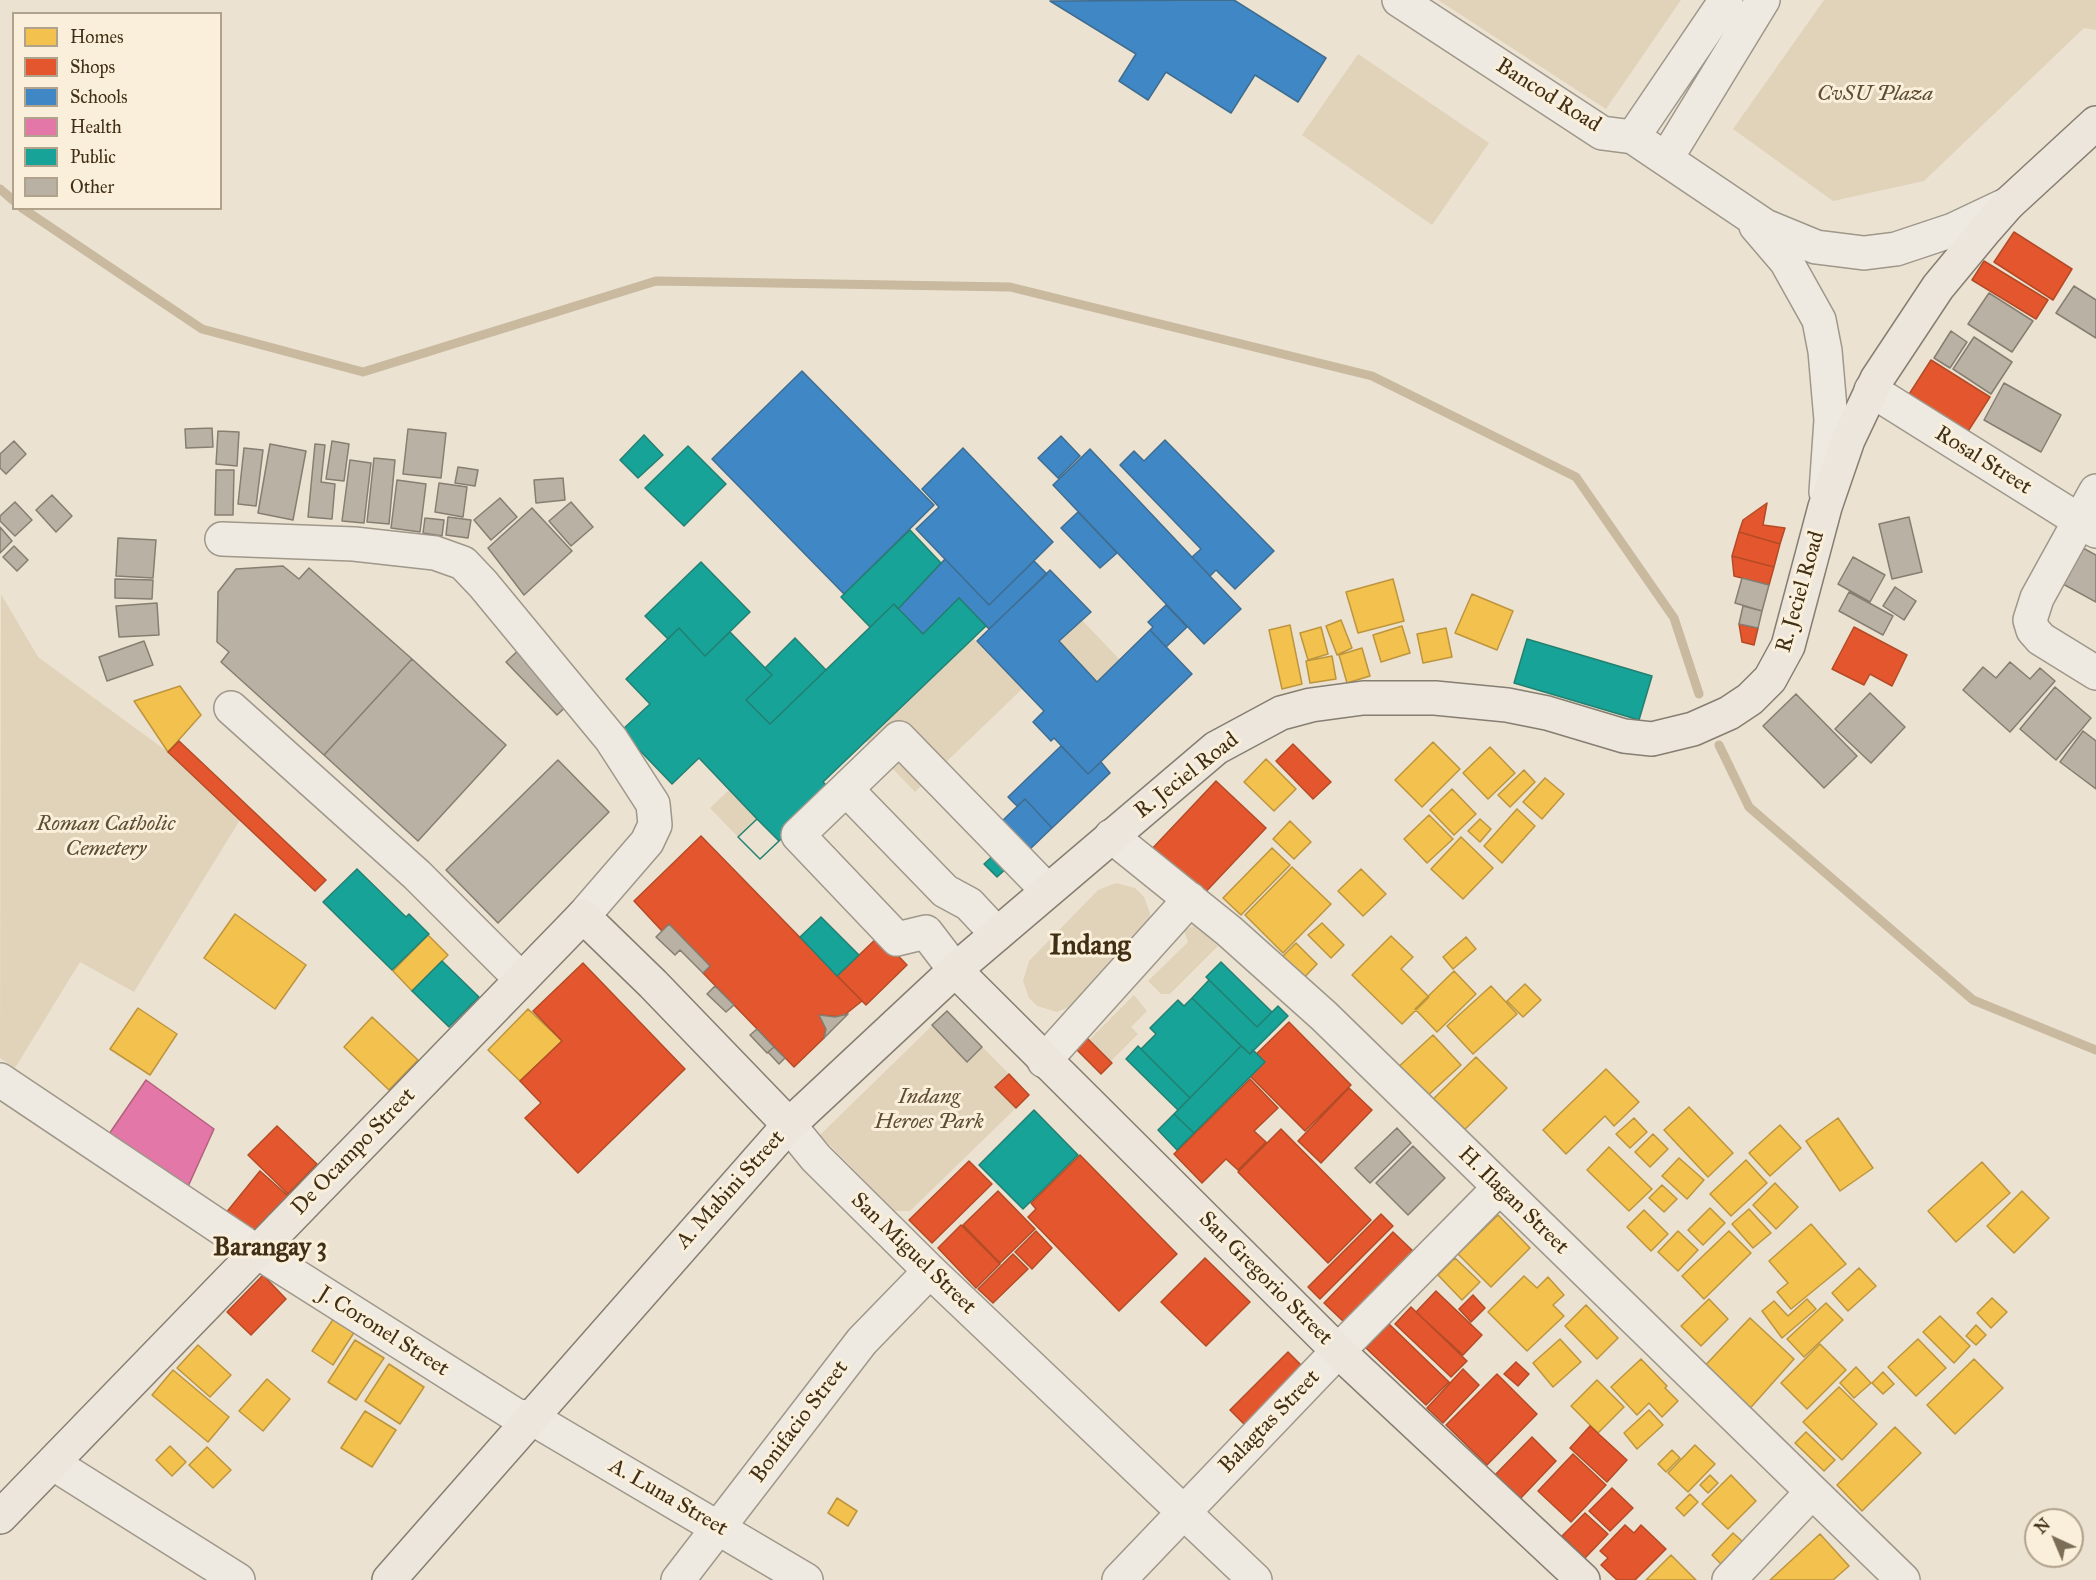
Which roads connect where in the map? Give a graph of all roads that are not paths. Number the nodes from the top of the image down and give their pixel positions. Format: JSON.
{"nodes":[{"id":1,"x":1399,"y":0,"type":"edge"},
{"id":2,"x":1726,"y":0,"type":"edge"},
{"id":3,"x":1763,"y":0,"type":"edge"},
{"id":4,"x":2096,"y":123,"type":"edge"},
{"id":5,"x":1632,"y":137,"type":"junction"},
{"id":6,"x":1666,"y":159,"type":"junction"},
{"id":7,"x":1729,"y":203,"type":"junction"},
{"id":8,"x":2008,"y":204,"type":"junction"},
{"id":9,"x":1870,"y":390,"type":"junction"},
{"id":10,"x":2096,"y":491,"type":"edge"},
{"id":11,"x":1825,"y":507,"type":"junction"},
{"id":12,"x":2088,"y":526,"type":"edge"},
{"id":13,"x":222,"y":539,"type":"dead end"},
{"id":14,"x":2096,"y":673,"type":"edge"},
{"id":15,"x":231,"y":708,"type":"dead end"},
{"id":16,"x":846,"y":789,"type":"junction"},
{"id":17,"x":1111,"y":836,"type":"junction"},
{"id":18,"x":1047,"y":890,"type":"junction"},
{"id":19,"x":1190,"y":899,"type":"junction"},
{"id":20,"x":583,"y":916,"type":"junction"},
{"id":21,"x":997,"y":934,"type":"junction"},
{"id":22,"x":956,"y":970,"type":"junction"},
{"id":23,"x":520,"y":978,"type":"junction"},
{"id":24,"x":1044,"y":1061,"type":"junction"},
{"id":25,"x":0,"y":1080,"type":"edge"},
{"id":26,"x":789,"y":1125,"type":"junction"},
{"id":27,"x":1499,"y":1188,"type":"junction"},
{"id":28,"x":259,"y":1253,"type":"junction"},
{"id":29,"x":930,"y":1271,"type":"junction"},
{"id":30,"x":1338,"y":1351,"type":"junction"},
{"id":31,"x":530,"y":1417,"type":"junction"},
{"id":32,"x":54,"y":1464,"type":"junction"},
{"id":33,"x":1812,"y":1492,"type":"junction"},
{"id":34,"x":1184,"y":1513,"type":"junction"},
{"id":35,"x":0,"y":1517,"type":"edge"},
{"id":36,"x":720,"y":1528,"type":"junction"},
{"id":37,"x":238,"y":1580,"type":"edge"},
{"id":38,"x":389,"y":1580,"type":"edge"},
{"id":39,"x":678,"y":1580,"type":"edge"},
{"id":40,"x":806,"y":1580,"type":"edge"},
{"id":41,"x":1119,"y":1580,"type":"edge"},
{"id":42,"x":1255,"y":1580,"type":"edge"},
{"id":43,"x":1583,"y":1580,"type":"edge"},
{"id":44,"x":1729,"y":1580,"type":"edge"},
{"id":45,"x":1903,"y":1580,"type":"edge"}],
"edges":[{"from":1,"to":5,"type":"street","name":"Bancod Road"},
{"from":2,"to":5,"type":"street"},
{"from":3,"to":6,"type":"street"},
{"from":4,"to":8,"type":"main road","name":"R. Jeciel Road"},
{"from":5,"to":6,"type":"street","name":"Bancod Road"},
{"from":6,"to":7,"type":"street","name":"Bancod Road"},
{"from":7,"to":8,"type":"street","name":"Bancod Road"},
{"from":7,"to":11,"type":"street","name":"Bancod Road"},
{"from":8,"to":9,"type":"main road","name":"R. Jeciel Road"},
{"from":9,"to":11,"type":"main road","name":"R. Jeciel Road"},
{"from":9,"to":12,"type":"street","name":"Rosal Street"},
{"from":10,"to":12,"type":"street"},
{"from":11,"to":17,"type":"main road","name":"R. Jeciel Road"},
{"from":12,"to":14,"type":"street"},
{"from":13,"to":20,"type":"street"},
{"from":15,"to":23,"type":"street"},
{"from":16,"to":18,"type":"street"},
{"from":16,"to":21,"type":"street"},
{"from":16,"to":22,"type":"street"},
{"from":17,"to":18,"type":"main road","name":"A. Mabini Street"},
{"from":17,"to":19,"type":"street","name":"H. Ilagan Street"},
{"from":18,"to":21,"type":"main road","name":"A. Mabini Street"},
{"from":19,"to":24,"type":"street"},
{"from":19,"to":27,"type":"street","name":"H. Ilagan Street"},
{"from":20,"to":23,"type":"main road","name":"De Ocampo Street"},
{"from":20,"to":26,"type":"main road","name":"San Miguel Street"},
{"from":21,"to":22,"type":"main road","name":"A. Mabini Street"},
{"from":22,"to":24,"type":"main road","name":"San Gregorio Street"},
{"from":22,"to":26,"type":"main road","name":"A. Mabini Street"},
{"from":23,"to":28,"type":"main road","name":"De Ocampo Street"},
{"from":24,"to":30,"type":"main road","name":"San Gregorio Street"},
{"from":25,"to":28,"type":"street","name":"J. Coronel Street"},
{"from":26,"to":29,"type":"street","name":"San Miguel Street"},
{"from":26,"to":31,"type":"main road","name":"A. Mabini Street"},
{"from":27,"to":30,"type":"street","name":"Balagtas Street"},
{"from":27,"to":33,"type":"street","name":"H. Ilagan Street"},
{"from":28,"to":31,"type":"street","name":"J. Coronel Street"},
{"from":28,"to":32,"type":"main road","name":"De Ocampo Street"},
{"from":29,"to":34,"type":"street","name":"San Miguel Street"},
{"from":29,"to":36,"type":"street","name":"Bonifacio Street"},
{"from":30,"to":34,"type":"street","name":"Balagtas Street"},
{"from":30,"to":43,"type":"main road","name":"San Gregorio Street"},
{"from":31,"to":36,"type":"street","name":"A. Luna Street"},
{"from":31,"to":38,"type":"main road","name":"A. Mabini Street"},
{"from":32,"to":35,"type":"main road","name":"De Ocampo Street"},
{"from":32,"to":37,"type":"street"},
{"from":33,"to":44,"type":"street"},
{"from":33,"to":45,"type":"street","name":"H. Ilagan Street"},
{"from":34,"to":41,"type":"street","name":"Balagtas Street"},
{"from":34,"to":42,"type":"street","name":"San Miguel Street"},
{"from":36,"to":39,"type":"street","name":"Bonifacio Street"},
{"from":36,"to":40,"type":"street","name":"A. Luna Street"}]}
